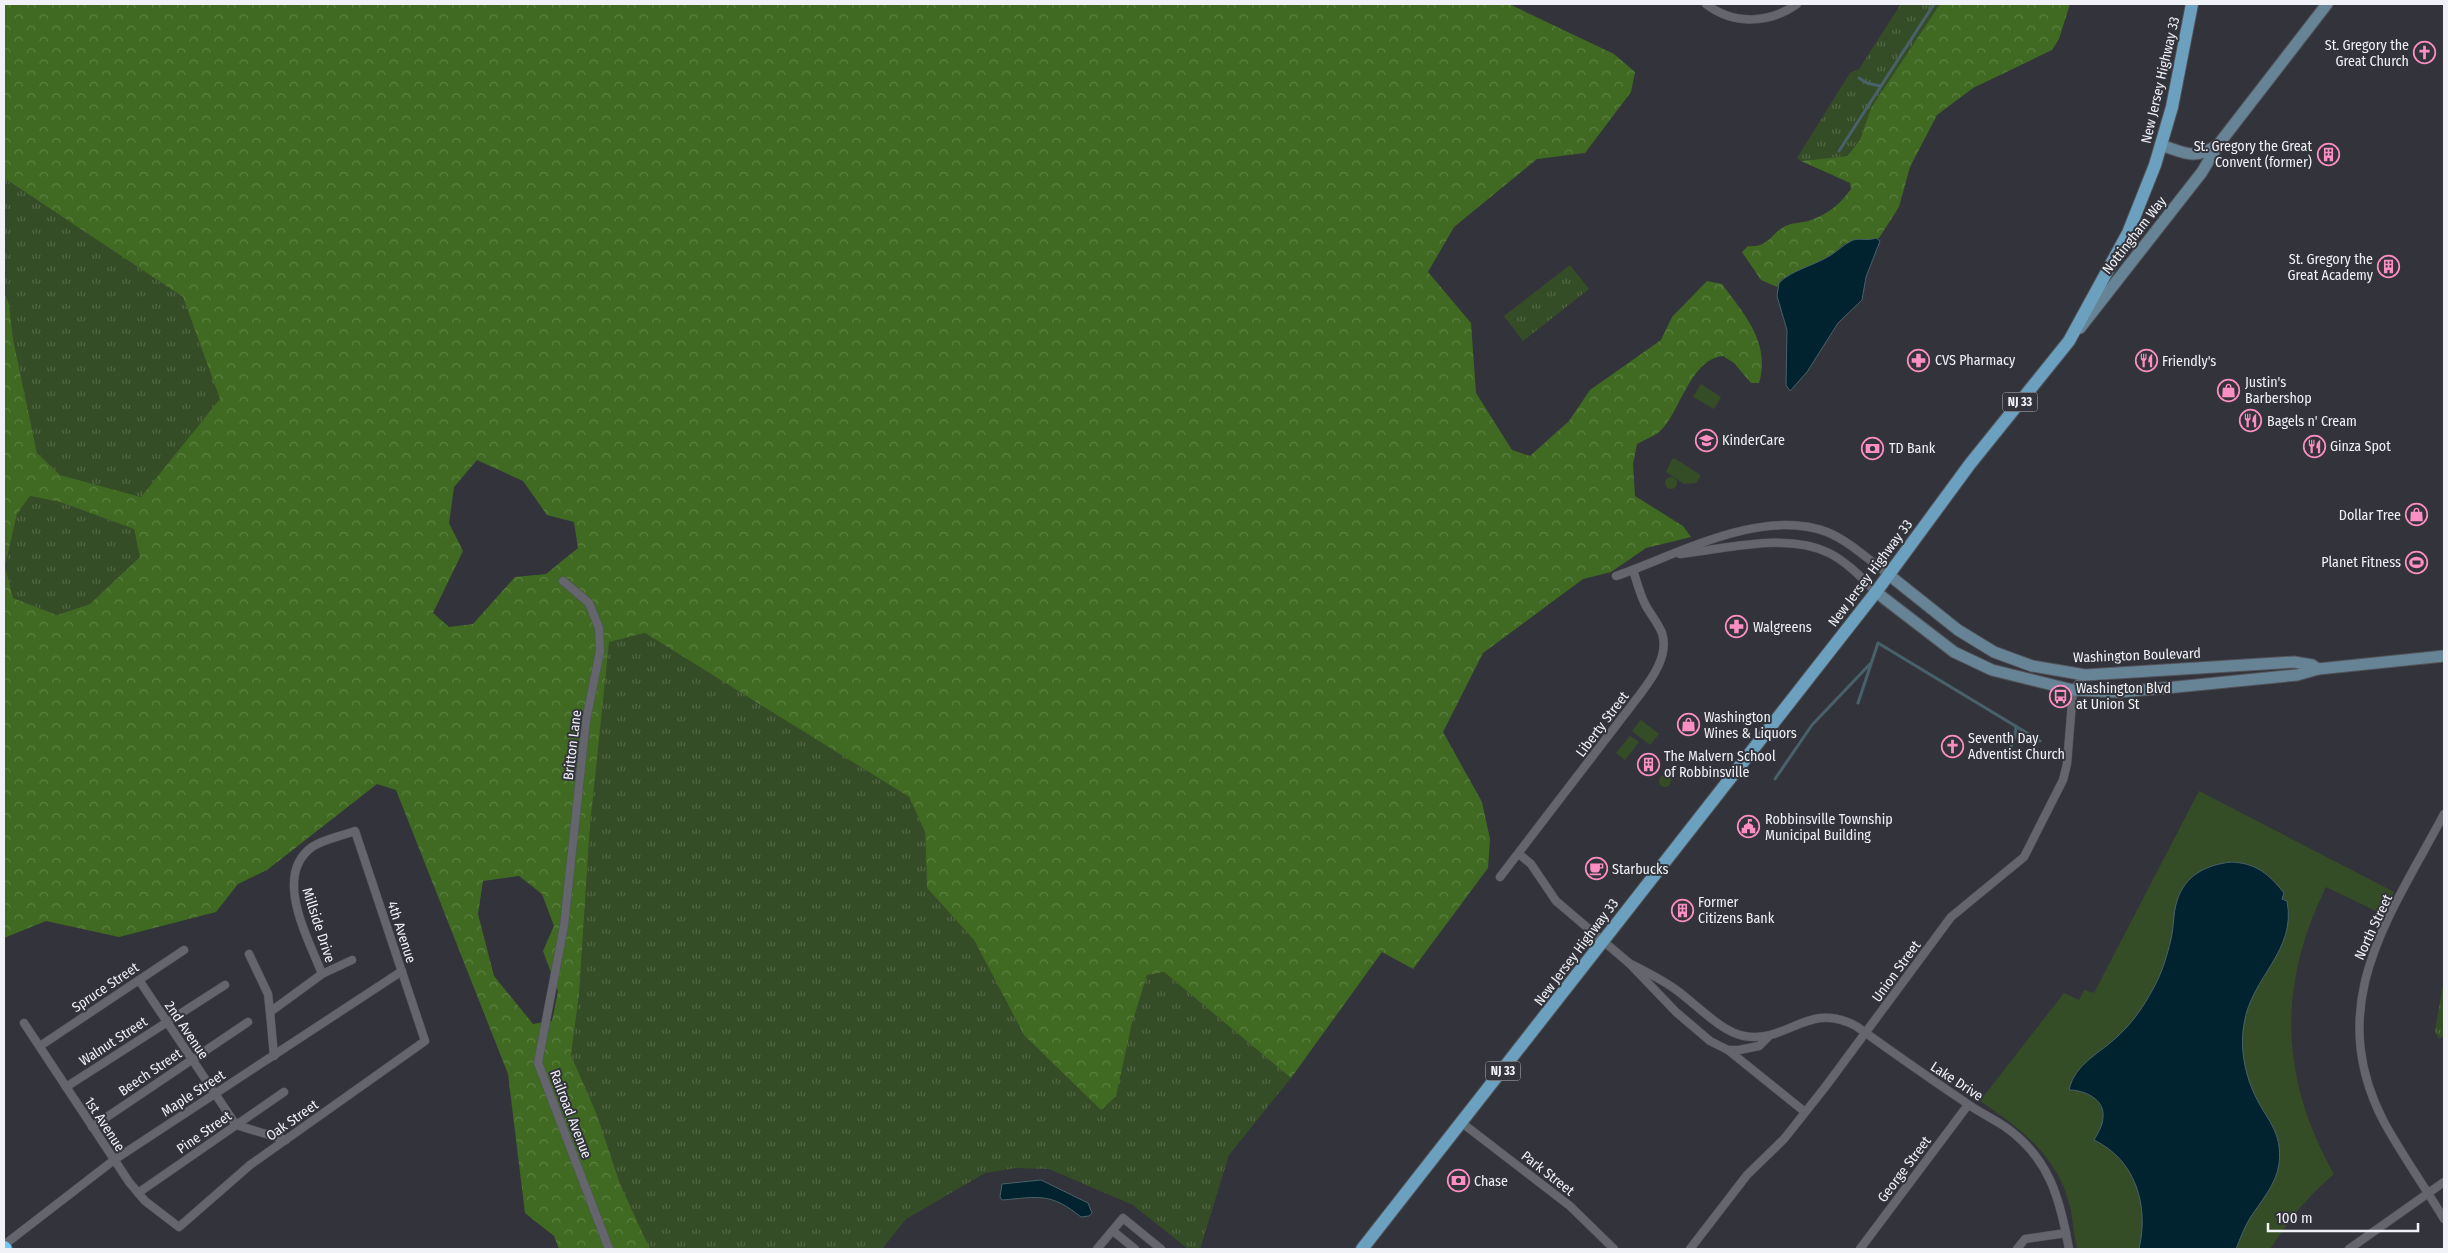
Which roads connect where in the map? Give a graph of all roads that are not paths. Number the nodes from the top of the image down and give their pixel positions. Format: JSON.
{"nodes":[{"id":1,"x":1706,"y":4,"type":"edge"},
{"id":2,"x":1797,"y":4,"type":"edge"},
{"id":3,"x":2192,"y":4,"type":"edge"},
{"id":4,"x":2326,"y":4,"type":"edge"},
{"id":5,"x":2162,"y":145,"type":"junction"},
{"id":6,"x":2218,"y":145,"type":"junction"},
{"id":7,"x":2070,"y":341,"type":"junction"},
{"id":8,"x":1673,"y":555,"type":"junction"},
{"id":9,"x":1633,"y":570,"type":"junction"},
{"id":10,"x":1889,"y":575,"type":"junction"},
{"id":11,"x":1616,"y":576,"type":"dead end"},
{"id":12,"x":563,"y":581,"type":"dead end"},
{"id":13,"x":1876,"y":592,"type":"junction"},
{"id":14,"x":2444,"y":656,"type":"edge"},
{"id":15,"x":2318,"y":668,"type":"junction"},
{"id":16,"x":2063,"y":672,"type":"junction"},
{"id":17,"x":2085,"y":675,"type":"junction"},
{"id":18,"x":2073,"y":690,"type":"junction"},
{"id":19,"x":2444,"y":814,"type":"edge"},
{"id":20,"x":355,"y":831,"type":"joint"},
{"id":21,"x":1518,"y":854,"type":"junction"},
{"id":22,"x":1500,"y":877,"type":"dead end"},
{"id":23,"x":564,"y":926,"type":"joint"},
{"id":24,"x":1602,"y":940,"type":"junction"},
{"id":25,"x":184,"y":950,"type":"dead end"},
{"id":26,"x":249,"y":954,"type":"dead end"},
{"id":27,"x":352,"y":960,"type":"dead end"},
{"id":28,"x":1629,"y":963,"type":"junction"},
{"id":29,"x":402,"y":971,"type":"junction"},
{"id":30,"x":322,"y":974,"type":"junction"},
{"id":31,"x":139,"y":980,"type":"junction"},
{"id":32,"x":225,"y":985,"type":"dead end"},
{"id":33,"x":270,"y":1012,"type":"junction"},
{"id":34,"x":166,"y":1021,"type":"junction"},
{"id":35,"x":248,"y":1022,"type":"dead end"},
{"id":36,"x":24,"y":1023,"type":"dead end"},
{"id":37,"x":1866,"y":1033,"type":"junction"},
{"id":38,"x":1768,"y":1037,"type":"junction"},
{"id":39,"x":425,"y":1041,"type":"joint"},
{"id":40,"x":40,"y":1046,"type":"junction"},
{"id":41,"x":1728,"y":1050,"type":"junction"},
{"id":42,"x":274,"y":1056,"type":"junction"},
{"id":43,"x":192,"y":1059,"type":"junction"},
{"id":44,"x":66,"y":1087,"type":"junction"},
{"id":45,"x":284,"y":1092,"type":"dead end"},
{"id":46,"x":214,"y":1093,"type":"junction"},
{"id":47,"x":1968,"y":1105,"type":"junction"},
{"id":48,"x":1805,"y":1112,"type":"junction"},
{"id":49,"x":1462,"y":1123,"type":"junction"},
{"id":50,"x":236,"y":1125,"type":"junction"},
{"id":51,"x":92,"y":1127,"type":"junction"},
{"id":52,"x":286,"y":1140,"type":"junction"},
{"id":53,"x":114,"y":1160,"type":"junction"},
{"id":54,"x":2444,"y":1182,"type":"edge"},
{"id":55,"x":2428,"y":1192,"type":"junction"},
{"id":56,"x":138,"y":1193,"type":"junction"},
{"id":57,"x":2444,"y":1219,"type":"edge"},
{"id":58,"x":179,"y":1227,"type":"joint"},
{"id":59,"x":1113,"y":1231,"type":"junction"},
{"id":60,"x":2066,"y":1233,"type":"junction"},
{"id":61,"x":4,"y":1247,"type":"edge"},
{"id":62,"x":609,"y":1249,"type":"edge"},
{"id":63,"x":1097,"y":1249,"type":"edge"},
{"id":64,"x":1135,"y":1249,"type":"edge"},
{"id":65,"x":1161,"y":1249,"type":"edge"},
{"id":66,"x":1362,"y":1249,"type":"edge"},
{"id":67,"x":1614,"y":1249,"type":"edge"},
{"id":68,"x":1690,"y":1249,"type":"edge"},
{"id":69,"x":1860,"y":1249,"type":"edge"},
{"id":70,"x":2017,"y":1249,"type":"edge"},
{"id":71,"x":2069,"y":1249,"type":"edge"},
{"id":72,"x":2349,"y":1249,"type":"edge"}],
"edges":[{"from":1,"to":2,"type":"street"},
{"from":3,"to":5,"type":"main road","name":"New Jersey Highway 33","number":"NJ 33"},
{"from":4,"to":6,"type":"street","name":"Nottingham Way"},
{"from":5,"to":6,"type":"street","name":"Nottingham Way"},
{"from":5,"to":7,"type":"main road","name":"New Jersey Highway 33","number":"NJ 33"},
{"from":6,"to":7,"type":"street","name":"Nottingham Way"},
{"from":7,"to":10,"type":"main road","name":"New Jersey Highway 33","number":"NJ 33"},
{"from":8,"to":9,"type":"street","name":"Washington Boulevard"},
{"from":8,"to":10,"type":"street","name":"Washington Boulevard"},
{"from":8,"to":13,"type":"street","name":"Washington Boulevard"},
{"from":9,"to":11,"type":"street","name":"Washington Boulevard"},
{"from":9,"to":21,"type":"street","name":"Liberty Street"},
{"from":10,"to":13,"type":"main road","name":"New Jersey Highway 33","number":"NJ 33"},
{"from":10,"to":16,"type":"street","name":"Washington Boulevard"},
{"from":12,"to":23,"type":"street","name":"Britton Lane"},
{"from":13,"to":18,"type":"street","name":"Washington Boulevard"},
{"from":13,"to":24,"type":"main road","name":"New Jersey Highway 33","number":"NJ 33"},
{"from":14,"to":15,"type":"street","name":"Washington Boulevard"},
{"from":15,"to":17,"type":"street","name":"Washington Boulevard"},
{"from":15,"to":18,"type":"street","name":"Washington Boulevard"},
{"from":16,"to":17,"type":"street","name":"Washington Boulevard"},
{"from":16,"to":18,"type":"street"},
{"from":17,"to":18,"type":"street"},
{"from":18,"to":37,"type":"street","name":"Union Street"},
{"from":19,"to":55,"type":"street","name":"North Street"},
{"from":20,"to":29,"type":"street","name":"4th Avenue"},
{"from":20,"to":30,"type":"street","name":"Millside Drive"},
{"from":21,"to":22,"type":"street","name":"Liberty Street"},
{"from":21,"to":24,"type":"street","name":"Lake Drive"},
{"from":23,"to":62,"type":"street","name":"Railroad Avenue"},
{"from":24,"to":28,"type":"street","name":"Lake Drive"},
{"from":24,"to":49,"type":"main road","name":"New Jersey Highway 33","number":"NJ 33"},
{"from":25,"to":31,"type":"street","name":"Spruce Street"},
{"from":26,"to":33,"type":"street"},
{"from":27,"to":30,"type":"street"},
{"from":28,"to":38,"type":"street","name":"Lake Drive"},
{"from":28,"to":41,"type":"street","name":"Lake Drive"},
{"from":29,"to":39,"type":"street","name":"4th Avenue"},
{"from":29,"to":42,"type":"street","name":"Maple Street"},
{"from":30,"to":33,"type":"street"},
{"from":31,"to":34,"type":"street","name":"2nd Avenue"},
{"from":31,"to":40,"type":"street","name":"Spruce Street"},
{"from":32,"to":34,"type":"street","name":"Walnut Street"},
{"from":33,"to":42,"type":"street"},
{"from":34,"to":43,"type":"street","name":"2nd Avenue"},
{"from":34,"to":44,"type":"street","name":"Walnut Street"},
{"from":35,"to":43,"type":"street","name":"Beech Street"},
{"from":36,"to":40,"type":"street","name":"1st Avenue"},
{"from":37,"to":38,"type":"street","name":"Lake Drive"},
{"from":37,"to":47,"type":"street","name":"Lake Drive"},
{"from":37,"to":48,"type":"street","name":"Union Street"},
{"from":38,"to":41,"type":"street","name":"Lake Drive"},
{"from":39,"to":52,"type":"street","name":"Oak Street"},
{"from":40,"to":44,"type":"street","name":"1st Avenue"},
{"from":41,"to":48,"type":"street"},
{"from":42,"to":46,"type":"street","name":"Maple Street"},
{"from":43,"to":46,"type":"street","name":"2nd Avenue"},
{"from":43,"to":51,"type":"street","name":"Beech Street"},
{"from":44,"to":51,"type":"street","name":"1st Avenue"},
{"from":45,"to":50,"type":"street","name":"Pine Street"},
{"from":46,"to":50,"type":"street","name":"2nd Avenue"},
{"from":46,"to":53,"type":"street","name":"Maple Street"},
{"from":47,"to":60,"type":"street","name":"Lake Drive"},
{"from":47,"to":69,"type":"street","name":"George Street"},
{"from":48,"to":68,"type":"street","name":"Union Street"},
{"from":49,"to":66,"type":"main road","name":"New Jersey Highway 33","number":"NJ 33"},
{"from":49,"to":67,"type":"street","name":"Park Street"},
{"from":50,"to":52,"type":"street"},
{"from":50,"to":56,"type":"street","name":"Pine Street"},
{"from":51,"to":53,"type":"street","name":"1st Avenue"},
{"from":52,"to":58,"type":"street","name":"Oak Street"},
{"from":53,"to":56,"type":"street","name":"1st Avenue"},
{"from":53,"to":61,"type":"street","name":"Maple Street"},
{"from":54,"to":55,"type":"street"},
{"from":55,"to":57,"type":"street","name":"North Street"},
{"from":55,"to":72,"type":"street"},
{"from":56,"to":58,"type":"street","name":"1st Avenue"},
{"from":59,"to":63,"type":"street"},
{"from":59,"to":64,"type":"street"},
{"from":59,"to":65,"type":"street"},
{"from":60,"to":70,"type":"street"},
{"from":60,"to":71,"type":"street","name":"Lake Drive"}]}
